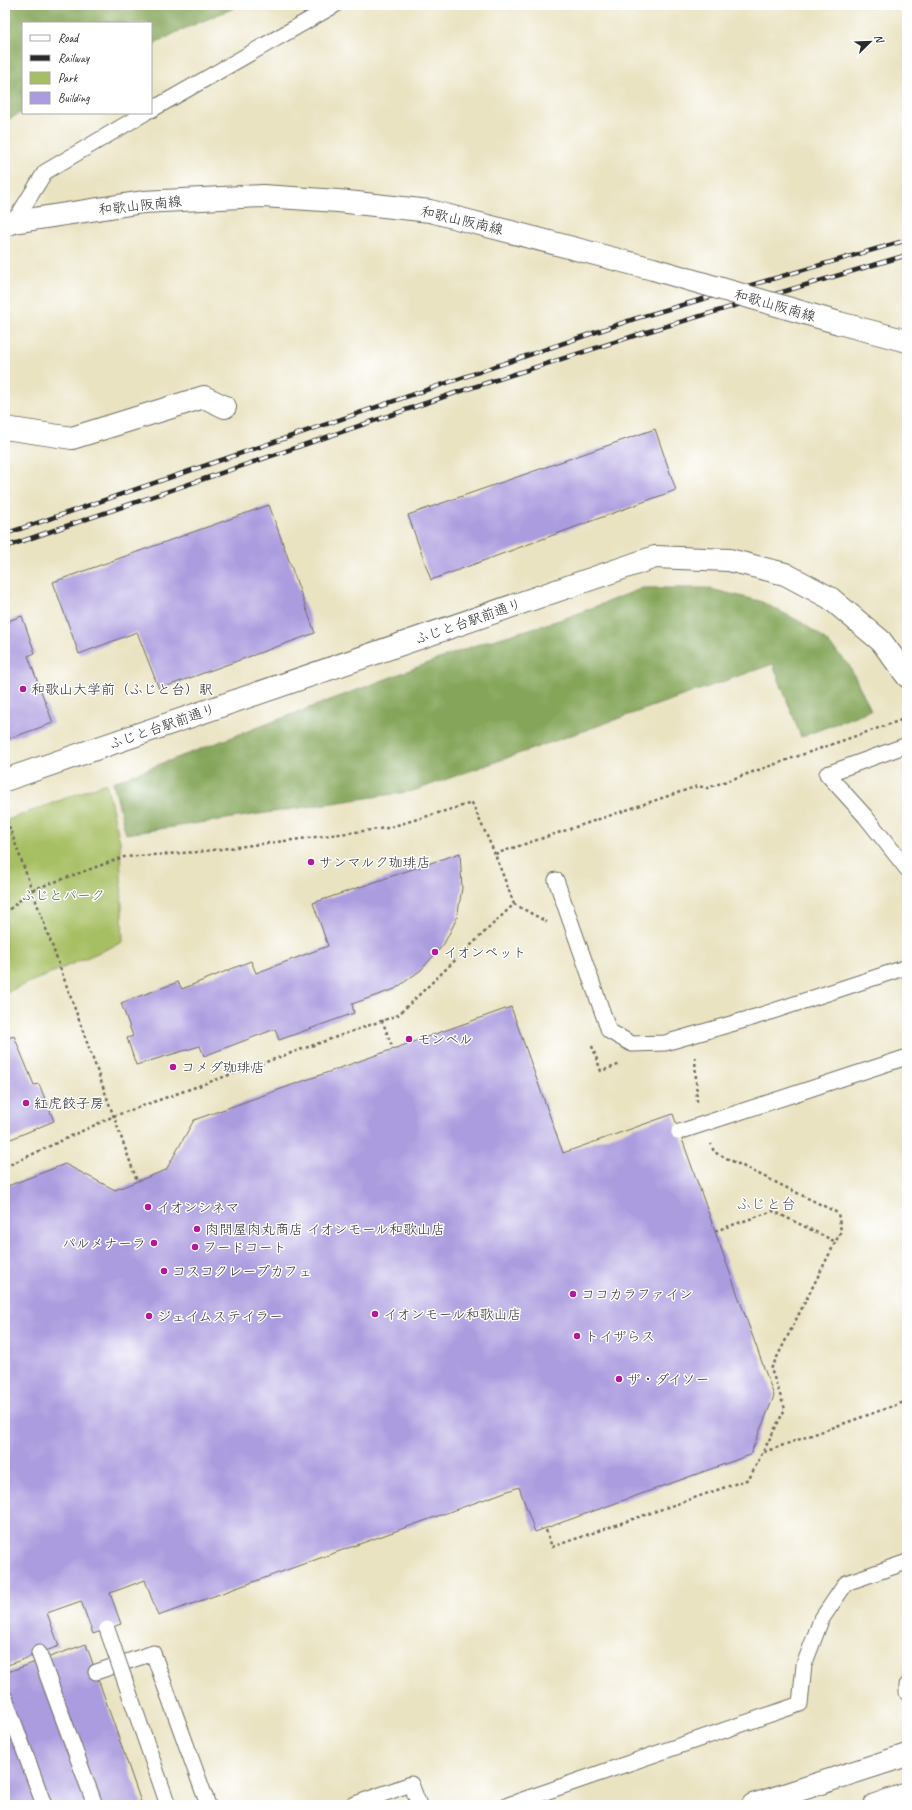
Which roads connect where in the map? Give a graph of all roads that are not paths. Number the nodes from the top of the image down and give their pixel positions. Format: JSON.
{"nodes":[{"id":1,"x":335,"y":5,"type":"edge"},
{"id":2,"x":152,"y":109,"type":"edge"},
{"id":3,"x":144,"y":114,"type":"edge"},
{"id":4,"x":10,"y":224,"type":"edge"},
{"id":5,"x":907,"y":341,"type":"edge"},
{"id":6,"x":224,"y":407,"type":"dead end"},
{"id":7,"x":5,"y":428,"type":"edge"},
{"id":8,"x":907,"y":676,"type":"edge"},
{"id":9,"x":902,"y":746,"type":"edge"},
{"id":10,"x":5,"y":780,"type":"edge"},
{"id":11,"x":907,"y":869,"type":"edge"},
{"id":12,"x":556,"y":880,"type":"dead end"},
{"id":13,"x":907,"y":967,"type":"edge"},
{"id":14,"x":907,"y":1058,"type":"edge"},
{"id":15,"x":679,"y":1132,"type":"dead end"},
{"id":16,"x":907,"y":1562,"type":"edge"},
{"id":17,"x":107,"y":1629,"type":"dead end"},
{"id":18,"x":38,"y":1653,"type":"dead end"},
{"id":19,"x":96,"y":1672,"type":"dead end"},
{"id":20,"x":907,"y":1685,"type":"edge"},
{"id":21,"x":907,"y":1693,"type":"edge"},
{"id":22,"x":5,"y":1698,"type":"edge"},
{"id":23,"x":907,"y":1755,"type":"edge"},
{"id":24,"x":907,"y":1794,"type":"edge"},
{"id":25,"x":44,"y":1805,"type":"edge"},
{"id":26,"x":95,"y":1805,"type":"edge"},
{"id":27,"x":168,"y":1805,"type":"edge"},
{"id":28,"x":208,"y":1805,"type":"edge"},
{"id":29,"x":352,"y":1805,"type":"edge"},
{"id":30,"x":419,"y":1805,"type":"edge"},
{"id":31,"x":508,"y":1805,"type":"edge"},
{"id":32,"x":753,"y":1805,"type":"edge"},
{"id":33,"x":875,"y":1805,"type":"edge"}],
"edges":[{"from":1,"to":2,"type":"lane"},
{"from":3,"to":4,"type":"lane"},
{"from":4,"to":5,"type":"street","name":"和歌山阪南線","bridge":true},
{"from":6,"to":7,"type":"street"},
{"from":8,"to":10,"type":"street","name":"ふじと台駅前通り"},
{"from":9,"to":11,"type":"lane"},
{"from":12,"to":13,"type":"lane"},
{"from":14,"to":15,"type":"lane","bridge":true},
{"from":16,"to":31,"type":"lane"},
{"from":17,"to":27,"type":"lane","bridge":true},
{"from":18,"to":26,"type":"lane"},
{"from":19,"to":28,"type":"lane"},
{"from":20,"to":21,"type":"lane"},
{"from":22,"to":25,"type":"lane"},
{"from":23,"to":32,"type":"street"},
{"from":24,"to":33,"type":"street"},
{"from":29,"to":30,"type":"lane"}]}
